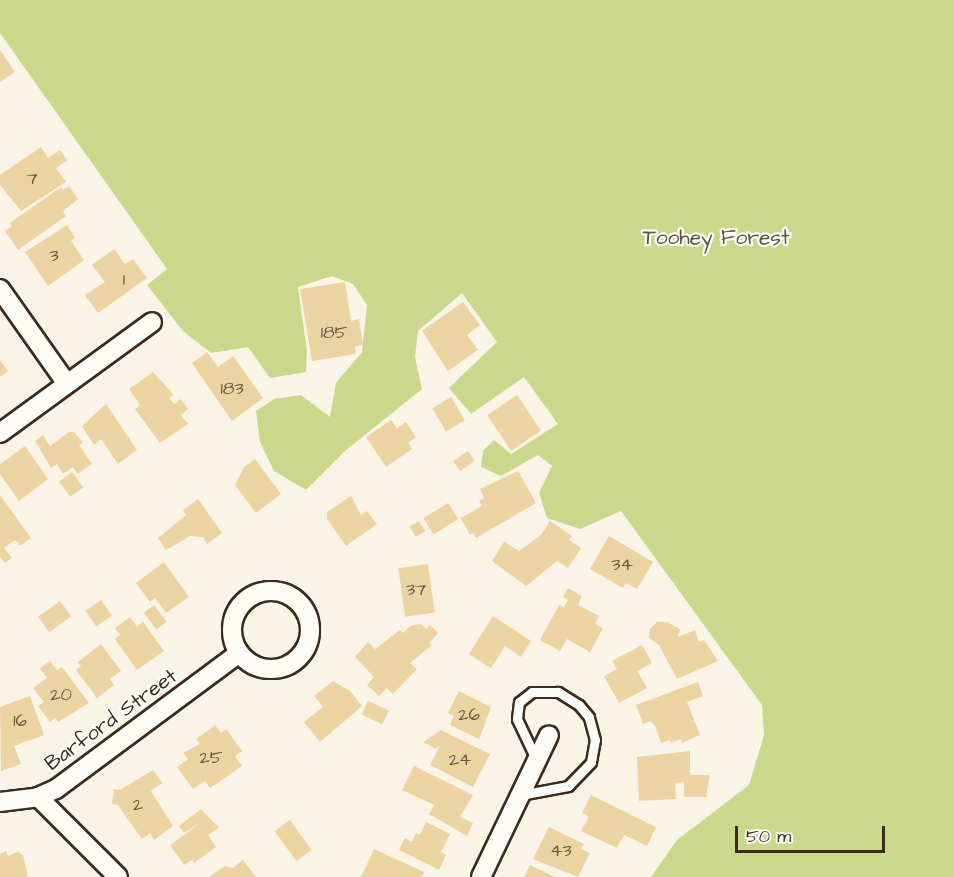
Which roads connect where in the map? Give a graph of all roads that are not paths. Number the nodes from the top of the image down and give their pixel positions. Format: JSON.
{"nodes":[{"id":1,"x":0,"y":290,"type":"edge"},
{"id":2,"x":152,"y":322,"type":"dead end"},
{"id":3,"x":67,"y":384,"type":"junction"},
{"id":4,"x":0,"y":433,"type":"edge"},
{"id":5,"x":239,"y":653,"type":"junction"},
{"id":6,"x":549,"y":735,"type":"dead end"},
{"id":7,"x":536,"y":759,"type":"junction"},
{"id":8,"x":519,"y":795,"type":"junction"},
{"id":9,"x":38,"y":797,"type":"junction"},
{"id":10,"x":0,"y":802,"type":"edge"},
{"id":11,"x":118,"y":877,"type":"edge"},
{"id":12,"x":481,"y":877,"type":"edge"}],
"edges":[{"from":1,"to":3,"type":"street"},
{"from":2,"to":3,"type":"street"},
{"from":3,"to":4,"type":"street"},
{"from":5,"to":5,"type":"street"},
{"from":5,"to":9,"type":"street","name":"Barford Street"},
{"from":6,"to":7,"type":"street"},
{"from":7,"to":8,"type":"street"},
{"from":7,"to":8,"type":"lane"},
{"from":8,"to":12,"type":"street"},
{"from":9,"to":10,"type":"street","name":"Barford Street"},
{"from":9,"to":11,"type":"street"}]}
